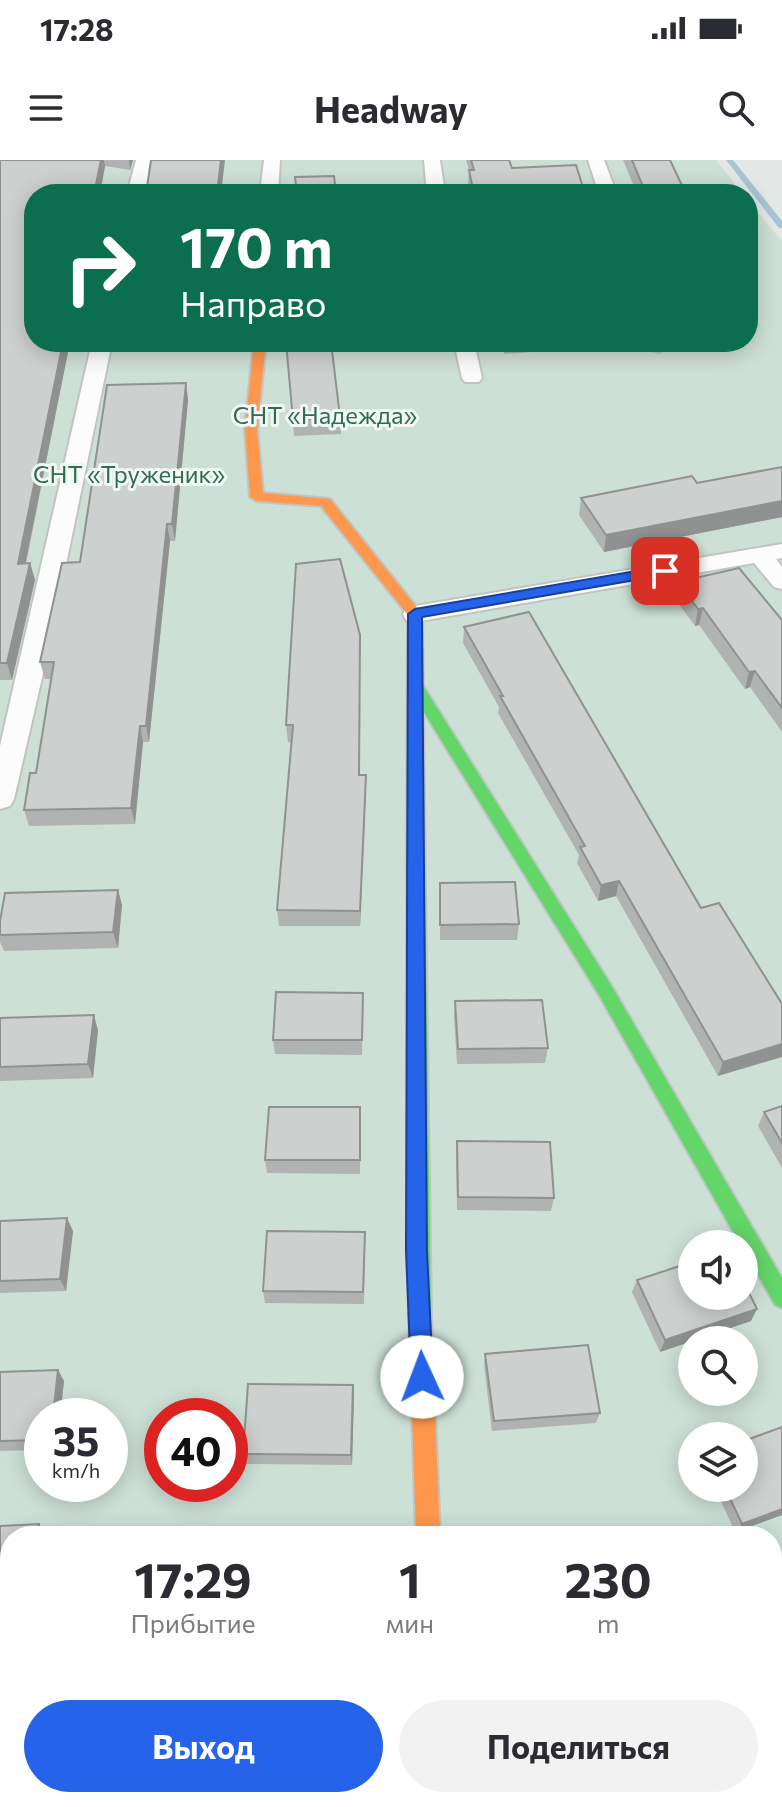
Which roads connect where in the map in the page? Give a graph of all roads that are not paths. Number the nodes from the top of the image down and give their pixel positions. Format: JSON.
{"nodes":[{"id":1,"x":144,"y":160,"type":"edge"},
{"id":2,"x":272,"y":160,"type":"edge"},
{"id":3,"x":432,"y":160,"type":"edge"},
{"id":4,"x":596,"y":160,"type":"edge"},
{"id":5,"x":138,"y":184,"type":"edge"},
{"id":6,"x":270,"y":184,"type":"edge"},
{"id":7,"x":435,"y":184,"type":"edge"},
{"id":8,"x":604,"y":184,"type":"edge"},
{"id":9,"x":100,"y":352,"type":"edge"},
{"id":10,"x":259,"y":352,"type":"edge"},
{"id":11,"x":466,"y":352,"type":"edge"},
{"id":12,"x":472,"y":378,"type":"dead end"},
{"id":13,"x":770,"y":552,"type":"edge"},
{"id":14,"x":782,"y":582,"type":"edge"},
{"id":15,"x":415,"y":614,"type":"junction"},
{"id":16,"x":417,"y":688,"type":"junction"},
{"id":17,"x":0,"y":799,"type":"edge"},
{"id":18,"x":782,"y":1298,"type":"edge"},
{"id":19,"x":428,"y":1526,"type":"edge"}],
"edges":[{"from":1,"to":5,"type":"street"},
{"from":2,"to":6,"type":"street"},
{"from":3,"to":7,"type":"street"},
{"from":4,"to":8,"type":"street"},
{"from":9,"to":17,"type":"street"},
{"from":10,"to":15,"type":"street"},
{"from":11,"to":12,"type":"street"},
{"from":13,"to":14,"type":"street"},
{"from":13,"to":15,"type":"street"},
{"from":15,"to":16,"type":"street"},
{"from":16,"to":18,"type":"street"},
{"from":16,"to":19,"type":"street"}]}
